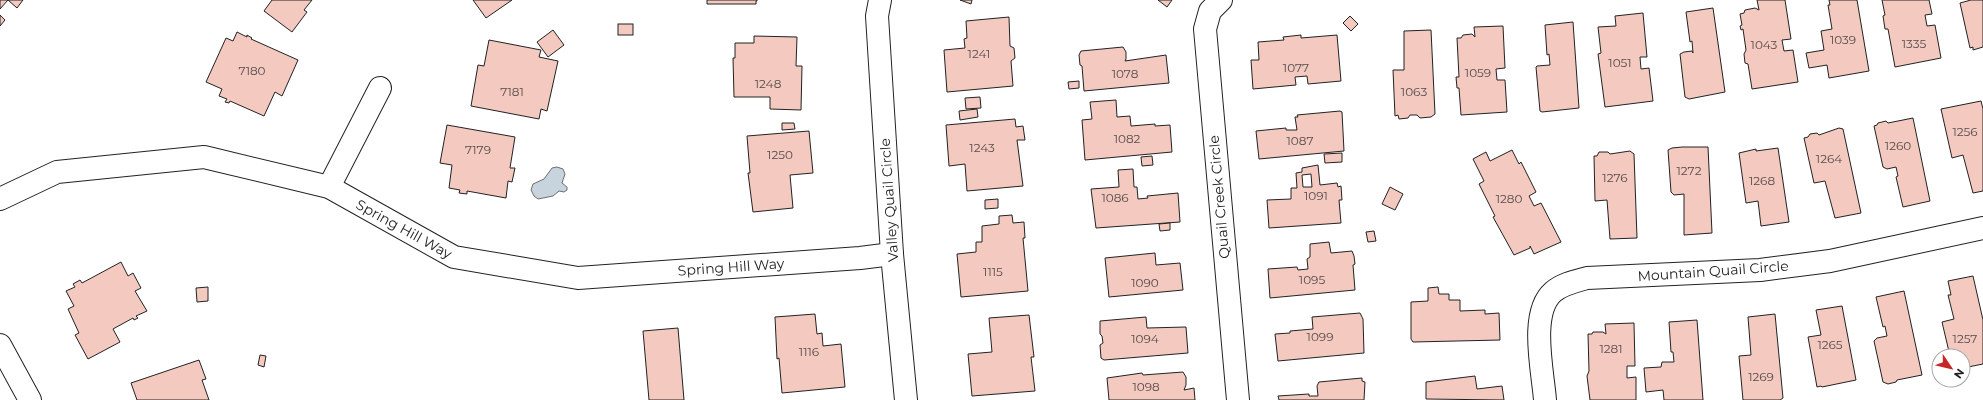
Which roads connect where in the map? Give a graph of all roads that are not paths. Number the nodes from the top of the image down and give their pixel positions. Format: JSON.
{"nodes":[{"id":1,"x":880,"y":0,"type":"edge"},
{"id":2,"x":1221,"y":0,"type":"edge"},
{"id":3,"x":380,"y":88,"type":"dead end"},
{"id":4,"x":329,"y":188,"type":"junction"},
{"id":5,"x":0,"y":199,"type":"edge"},
{"id":6,"x":1983,"y":228,"type":"edge"},
{"id":7,"x":892,"y":254,"type":"junction"},
{"id":8,"x":0,"y":344,"type":"edge"},
{"id":9,"x":30,"y":400,"type":"edge"},
{"id":10,"x":906,"y":400,"type":"edge"},
{"id":11,"x":1238,"y":400,"type":"edge"},
{"id":12,"x":1545,"y":400,"type":"edge"}],
"edges":[{"from":1,"to":7,"type":"street","name":"Valley Quail Circle"},
{"from":2,"to":11,"type":"street","name":"Quail Creek Circle"},
{"from":3,"to":4,"type":"street"},
{"from":4,"to":5,"type":"street","name":"Spring Hill Way"},
{"from":4,"to":7,"type":"street","name":"Spring Hill Way"},
{"from":6,"to":12,"type":"street","name":"Mountain Quail Circle"},
{"from":7,"to":10,"type":"street","name":"Valley Quail Circle"},
{"from":8,"to":9,"type":"street"}]}
